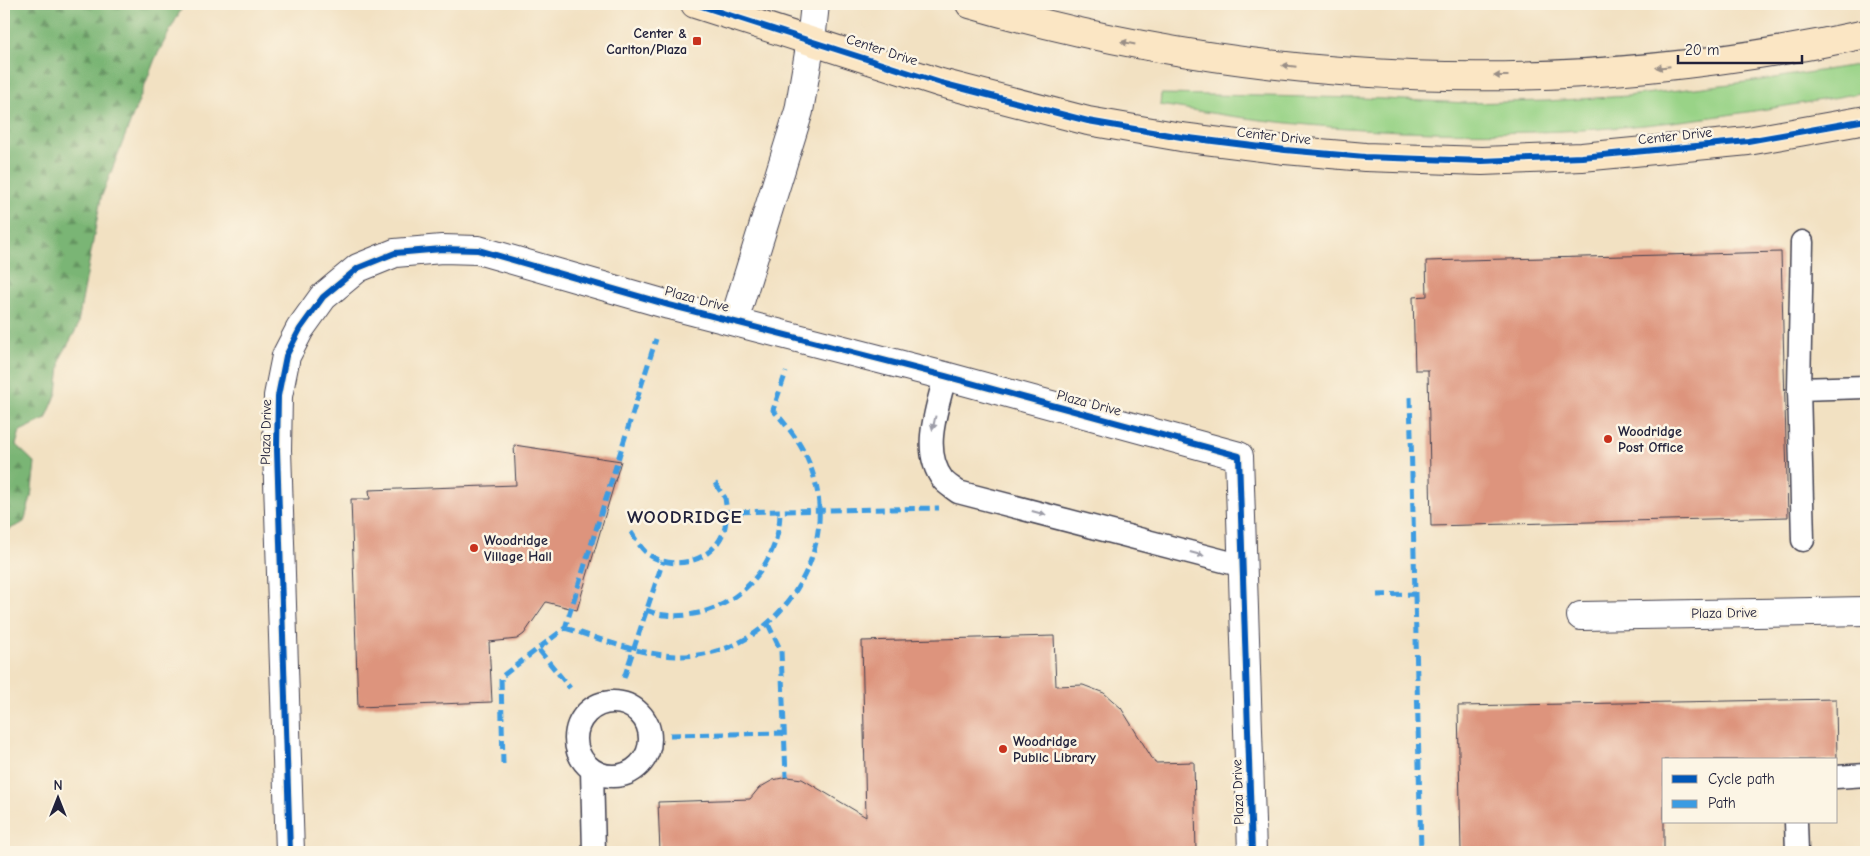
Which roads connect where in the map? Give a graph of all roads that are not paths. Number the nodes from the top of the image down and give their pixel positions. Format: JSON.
{"nodes":[{"id":1,"x":695,"y":4,"type":"edge"},
{"id":2,"x":815,"y":4,"type":"edge"},
{"id":3,"x":970,"y":4,"type":"edge"},
{"id":4,"x":1866,"y":34,"type":"edge"},
{"id":5,"x":811,"y":41,"type":"junction"},
{"id":6,"x":1866,"y":120,"type":"edge"},
{"id":7,"x":1802,"y":242,"type":"dead end"},
{"id":8,"x":734,"y":321,"type":"junction"},
{"id":9,"x":945,"y":376,"type":"junction"},
{"id":10,"x":1866,"y":387,"type":"edge"},
{"id":11,"x":1799,"y":389,"type":"junction"},
{"id":12,"x":1803,"y":540,"type":"dead end"},
{"id":13,"x":1243,"y":566,"type":"junction"},
{"id":14,"x":1866,"y":611,"type":"edge"},
{"id":15,"x":1581,"y":616,"type":"dead end"},
{"id":16,"x":592,"y":770,"type":"dead end"},
{"id":17,"x":1866,"y":775,"type":"edge"},
{"id":18,"x":1838,"y":777,"type":"edge"},
{"id":19,"x":1796,"y":824,"type":"edge"},
{"id":20,"x":290,"y":852,"type":"edge"},
{"id":21,"x":594,"y":852,"type":"edge"},
{"id":22,"x":1252,"y":852,"type":"edge"},
{"id":23,"x":1797,"y":852,"type":"edge"}],
"edges":[{"from":1,"to":5,"type":"street","name":"Center Drive"},
{"from":2,"to":5,"type":"street","name":"Plaza Drive"},
{"from":4,"to":3,"type":"street","one_way":true},
{"from":5,"to":6,"type":"street","name":"Center Drive"},
{"from":5,"to":8,"type":"street","name":"Plaza Drive"},
{"from":7,"to":11,"type":"lane"},
{"from":8,"to":9,"type":"street","name":"Plaza Drive"},
{"from":8,"to":20,"type":"street","name":"Plaza Drive"},
{"from":9,"to":13,"type":"street","name":"Plaza Drive"},
{"from":9,"to":13,"type":"lane","one_way":true},
{"from":10,"to":11,"type":"lane"},
{"from":11,"to":12,"type":"lane"},
{"from":13,"to":22,"type":"street","name":"Plaza Drive"},
{"from":14,"to":15,"type":"street","name":"Plaza Drive"},
{"from":16,"to":21,"type":"lane"},
{"from":17,"to":18,"type":"lane"},
{"from":19,"to":23,"type":"lane"}]}
